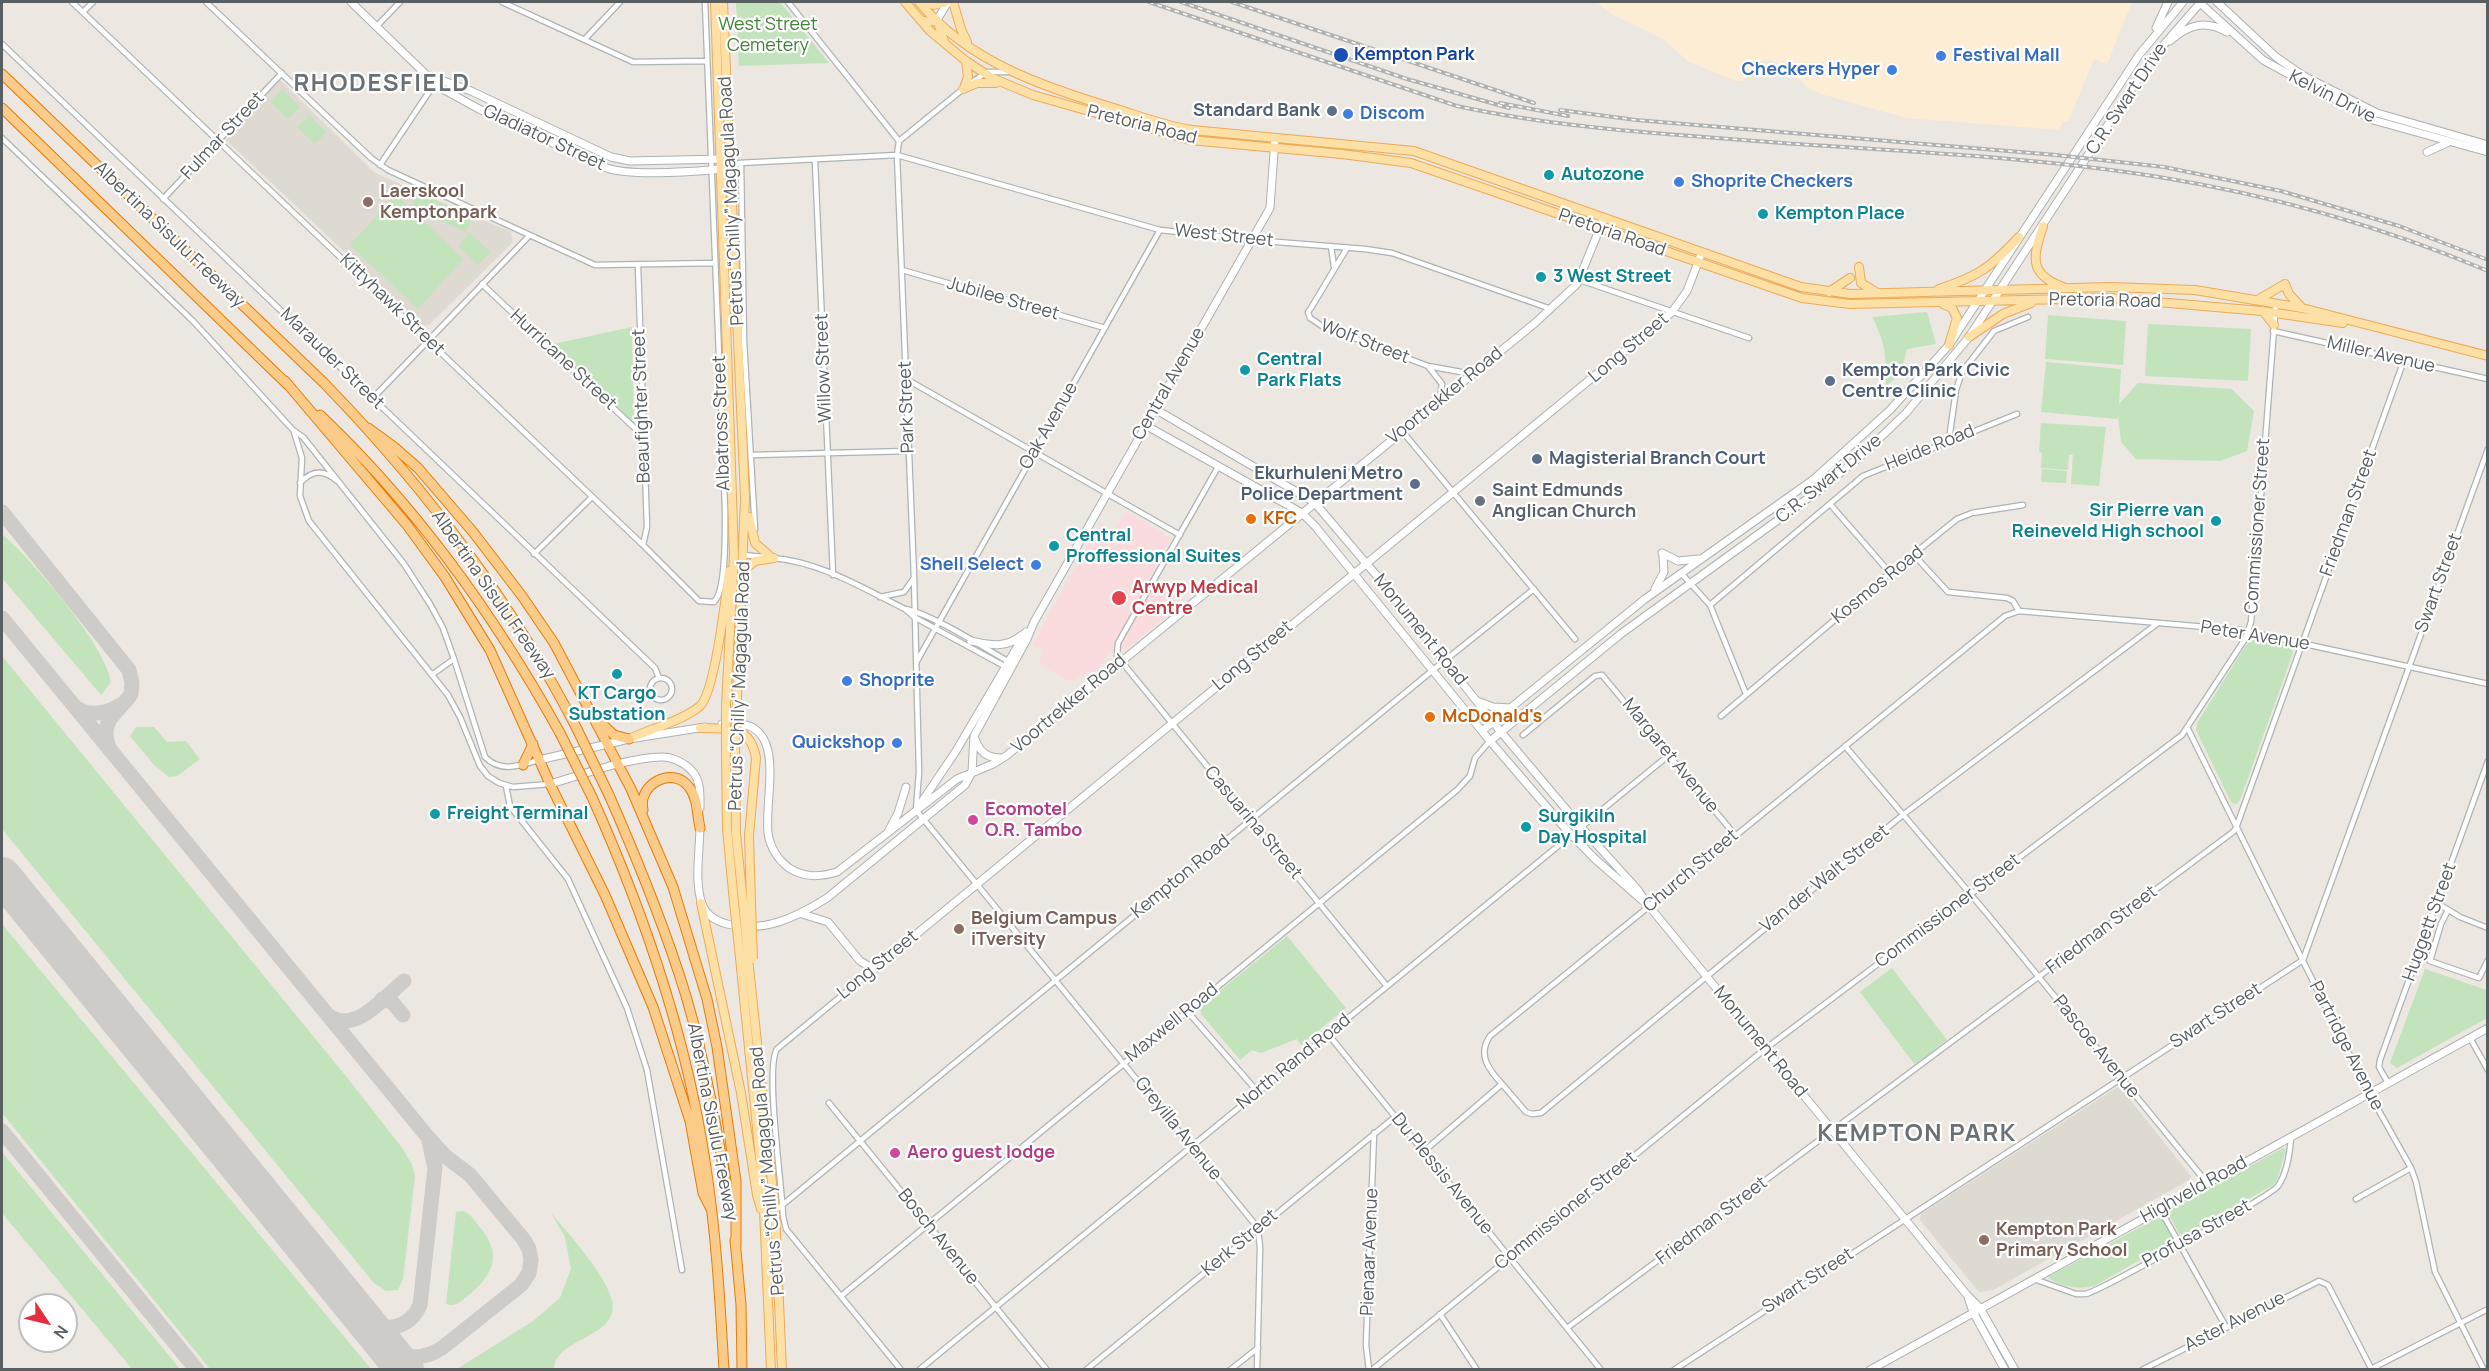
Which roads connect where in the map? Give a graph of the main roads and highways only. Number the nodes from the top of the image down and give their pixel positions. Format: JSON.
{"nodes":[{"id":1,"x":351,"y":2,"type":"edge"},
{"id":2,"x":715,"y":2,"type":"edge"},
{"id":3,"x":723,"y":2,"type":"edge"},
{"id":4,"x":905,"y":2,"type":"edge"},
{"id":5,"x":921,"y":2,"type":"edge"},
{"id":6,"x":947,"y":2,"type":"edge"},
{"id":7,"x":953,"y":2,"type":"edge"},
{"id":8,"x":2168,"y":2,"type":"edge"},
{"id":9,"x":2183,"y":2,"type":"edge"},
{"id":10,"x":2200,"y":2,"type":"edge"},
{"id":11,"x":2217,"y":2,"type":"edge"},
{"id":12,"x":919,"y":19,"type":"junction"},
{"id":13,"x":937,"y":20,"type":"junction"},
{"id":14,"x":2154,"y":33,"type":"junction"},
{"id":15,"x":2235,"y":36,"type":"junction"},
{"id":16,"x":946,"y":45,"type":"junction"},
{"id":17,"x":969,"y":46,"type":"junction"},
{"id":18,"x":2154,"y":56,"type":"junction"},
{"id":19,"x":966,"y":61,"type":"junction"},
{"id":20,"x":2,"y":74,"type":"edge"},
{"id":21,"x":434,"y":79,"type":"junction"},
{"id":22,"x":1004,"y":84,"type":"junction"},
{"id":23,"x":485,"y":98,"type":"junction"},
{"id":24,"x":2,"y":108,"type":"edge"},
{"id":25,"x":479,"y":109,"type":"junction"},
{"id":26,"x":1275,"y":138,"type":"junction"},
{"id":27,"x":2450,"y":142,"type":"junction"},
{"id":28,"x":2487,"y":145,"type":"edge"},
{"id":29,"x":1275,"y":147,"type":"junction"},
{"id":30,"x":2427,"y":152,"type":"dead end"},
{"id":31,"x":2487,"y":152,"type":"edge"},
{"id":32,"x":610,"y":157,"type":"junction"},
{"id":33,"x":721,"y":159,"type":"junction"},
{"id":34,"x":666,"y":160,"type":"junction"},
{"id":35,"x":735,"y":163,"type":"junction"},
{"id":36,"x":607,"y":168,"type":"junction"},
{"id":37,"x":721,"y":169,"type":"junction"},
{"id":38,"x":667,"y":171,"type":"junction"},
{"id":39,"x":1604,"y":218,"type":"junction"},
{"id":40,"x":2043,"y":226,"type":"junction"},
{"id":41,"x":1601,"y":229,"type":"junction"},
{"id":42,"x":2019,"y":237,"type":"junction"},
{"id":43,"x":1702,"y":252,"type":"junction"},
{"id":44,"x":1698,"y":263,"type":"junction"},
{"id":45,"x":1859,"y":267,"type":"dead end"},
{"id":46,"x":1850,"y":278,"type":"dead end"},
{"id":47,"x":2066,"y":288,"type":"junction"},
{"id":48,"x":2001,"y":289,"type":"junction"},
{"id":49,"x":1985,"y":290,"type":"junction"},
{"id":50,"x":1829,"y":292,"type":"junction"},
{"id":51,"x":1929,"y":292,"type":"junction"},
{"id":52,"x":1876,"y":293,"type":"junction"},
{"id":53,"x":1994,"y":300,"type":"junction"},
{"id":54,"x":2258,"y":300,"type":"junction"},
{"id":55,"x":1977,"y":301,"type":"junction"},
{"id":56,"x":2038,"y":301,"type":"junction"},
{"id":57,"x":1939,"y":302,"type":"junction"},
{"id":58,"x":2302,"y":308,"type":"junction"},
{"id":59,"x":2263,"y":311,"type":"junction"},
{"id":60,"x":2359,"y":324,"type":"junction"},
{"id":61,"x":2273,"y":328,"type":"road end"},
{"id":62,"x":1969,"y":337,"type":"junction"},
{"id":63,"x":1948,"y":345,"type":"junction"},
{"id":64,"x":2487,"y":357,"type":"edge"},
{"id":65,"x":285,"y":381,"type":"junction"},
{"id":66,"x":1155,"y":409,"type":"junction"},
{"id":67,"x":1145,"y":425,"type":"junction"},
{"id":68,"x":368,"y":428,"type":"junction"},
{"id":69,"x":745,"y":498,"type":"junction"},
{"id":70,"x":1314,"y":502,"type":"junction"},
{"id":71,"x":1302,"y":513,"type":"junction"},
{"id":72,"x":734,"y":555,"type":"junction"},
{"id":73,"x":1704,"y":558,"type":"junction"},
{"id":74,"x":1366,"y":562,"type":"junction"},
{"id":75,"x":743,"y":571,"type":"junction"},
{"id":76,"x":1354,"y":572,"type":"junction"},
{"id":77,"x":1645,"y":599,"type":"junction"},
{"id":78,"x":1034,"y":622,"type":"junction"},
{"id":79,"x":1027,"y":631,"type":"junction"},
{"id":80,"x":971,"y":641,"type":"road end"},
{"id":81,"x":1010,"y":666,"type":"junction"},
{"id":82,"x":1475,"y":699,"type":"junction"},
{"id":83,"x":1510,"y":708,"type":"junction"},
{"id":84,"x":591,"y":712,"type":"junction"},
{"id":85,"x":1493,"y":723,"type":"junction"},
{"id":86,"x":700,"y":728,"type":"junction"},
{"id":87,"x":1482,"y":731,"type":"junction"},
{"id":88,"x":1501,"y":732,"type":"junction"},
{"id":89,"x":974,"y":736,"type":"junction"},
{"id":90,"x":629,"y":739,"type":"junction"},
{"id":91,"x":1490,"y":741,"type":"junction"},
{"id":92,"x":533,"y":744,"type":"junction"},
{"id":93,"x":608,"y":745,"type":"junction"},
{"id":94,"x":730,"y":750,"type":"junction"},
{"id":95,"x":1002,"y":758,"type":"junction"},
{"id":96,"x":539,"y":760,"type":"junction"},
{"id":97,"x":618,"y":764,"type":"junction"},
{"id":98,"x":523,"y":765,"type":"road end"},
{"id":99,"x":972,"y":772,"type":"junction"},
{"id":100,"x":550,"y":784,"type":"junction"},
{"id":101,"x":906,"y":787,"type":"dead end"},
{"id":102,"x":916,"y":810,"type":"junction"},
{"id":103,"x":700,"y":828,"type":"junction"},
{"id":104,"x":888,"y":832,"type":"junction"},
{"id":105,"x":652,"y":836,"type":"junction"},
{"id":106,"x":743,"y":902,"type":"junction"},
{"id":107,"x":702,"y":903,"type":"junction"},
{"id":108,"x":1646,"y":903,"type":"junction"},
{"id":109,"x":802,"y":914,"type":"junction"},
{"id":110,"x":747,"y":958,"type":"junction"},
{"id":111,"x":2487,"y":1028,"type":"edge"},
{"id":112,"x":711,"y":1209,"type":"junction"},
{"id":113,"x":764,"y":1220,"type":"junction"},
{"id":114,"x":736,"y":1246,"type":"junction"},
{"id":115,"x":1977,"y":1310,"type":"junction"},
{"id":116,"x":724,"y":1370,"type":"edge"},
{"id":117,"x":742,"y":1370,"type":"edge"},
{"id":118,"x":771,"y":1370,"type":"edge"},
{"id":119,"x":782,"y":1370,"type":"edge"},
{"id":120,"x":1870,"y":1370,"type":"edge"},
{"id":121,"x":2005,"y":1370,"type":"edge"},
{"id":122,"x":2015,"y":1370,"type":"edge"}],
"edges":[{"from":1,"to":21,"type":"main road","name":"Gladiator Street"},
{"from":2,"to":33,"type":"main road","name":"Petrus “Chilly” Magagula Road"},
{"from":3,"to":35,"type":"main road","name":"Petrus “Chilly” Magagula Road"},
{"from":4,"to":12,"type":"main road","name":"Pretoria Road"},
{"from":5,"to":6,"type":"main road"},
{"from":5,"to":13,"type":"main road","name":"Pretoria Road"},
{"from":6,"to":13,"type":"main road"},
{"from":7,"to":17,"type":"main road"},
{"from":8,"to":14,"type":"main road"},
{"from":9,"to":14,"type":"main road","name":"C.R. Swart Drive"},
{"from":10,"to":15,"type":"main road","name":"Kelvin Drive"},
{"from":10,"to":18,"type":"main road","name":"C.R. Swart Drive"},
{"from":11,"to":28,"type":"main road","name":"Kelvin Drive"},
{"from":12,"to":13,"type":"main road"},
{"from":12,"to":16,"type":"main road","name":"Pretoria Road"},
{"from":13,"to":16,"type":"main road"},
{"from":13,"to":17,"type":"main road","name":"Pretoria Road"},
{"from":14,"to":42,"type":"main road","name":"C.R. Swart Drive"},
{"from":15,"to":18,"type":"main road"},
{"from":15,"to":27,"type":"main road","name":"Kelvin Drive"},
{"from":16,"to":19,"type":"main road","name":"Pretoria Road"},
{"from":17,"to":26,"type":"main road","name":"Pretoria Road"},
{"from":18,"to":40,"type":"main road","name":"C.R. Swart Drive"},
{"from":19,"to":22,"type":"main road","name":"Pretoria Road"},
{"from":19,"to":22,"type":"main road"},
{"from":20,"to":68,"type":"highway","name":"Albertina Sisulu Freeway"},
{"from":21,"to":23,"type":"main road","name":"Gladiator Street"},
{"from":21,"to":25,"type":"main road","name":"Gladiator Street"},
{"from":22,"to":29,"type":"main road","name":"Pretoria Road"},
{"from":23,"to":25,"type":"main road"},
{"from":23,"to":32,"type":"main road","name":"Gladiator Street"},
{"from":24,"to":65,"type":"highway","name":"Albertina Sisulu Freeway"},
{"from":25,"to":36,"type":"main road","name":"Gladiator Street"},
{"from":26,"to":29,"type":"main road","name":"Central Avenue"},
{"from":26,"to":39,"type":"main road","name":"Pretoria Road"},
{"from":27,"to":30,"type":"main road"},
{"from":27,"to":31,"type":"main road","name":"Kelvin Drive"},
{"from":29,"to":41,"type":"main road","name":"Pretoria Road"},
{"from":29,"to":66,"type":"main road","name":"Central Avenue"},
{"from":32,"to":34,"type":"main road","name":"Gladiator Street"},
{"from":32,"to":36,"type":"main road"},
{"from":33,"to":34,"type":"main road","name":"Gladiator Street"},
{"from":33,"to":35,"type":"main road","name":"Gladiator Street"},
{"from":33,"to":37,"type":"main road","name":"Petrus “Chilly” Magagula Road"},
{"from":34,"to":38,"type":"main road"},
{"from":35,"to":37,"type":"main road","name":"Gladiator Street"},
{"from":35,"to":69,"type":"main road","name":"Petrus “Chilly” Magagula Road"},
{"from":36,"to":38,"type":"main road","name":"Gladiator Street"},
{"from":37,"to":38,"type":"main road","name":"Gladiator Street"},
{"from":37,"to":72,"type":"main road","name":"Petrus “Chilly” Magagula Road"},
{"from":39,"to":41,"type":"main road","name":"Voortrekker Road"},
{"from":39,"to":43,"type":"main road","name":"Pretoria Road"},
{"from":40,"to":47,"type":"main road"},
{"from":40,"to":48,"type":"main road","name":"C.R. Swart Drive"},
{"from":41,"to":44,"type":"main road","name":"Pretoria Road"},
{"from":41,"to":70,"type":"main road","name":"Voortrekker Road"},
{"from":42,"to":49,"type":"main road","name":"C.R. Swart Drive"},
{"from":42,"to":51,"type":"main road"},
{"from":43,"to":44,"type":"main road","name":"Long Street"},
{"from":43,"to":50,"type":"main road","name":"Pretoria Road"},
{"from":44,"to":57,"type":"main road","name":"Pretoria Road"},
{"from":44,"to":74,"type":"main road","name":"Long Street"},
{"from":45,"to":52,"type":"main road"},
{"from":46,"to":50,"type":"main road"},
{"from":47,"to":48,"type":"main road","name":"Pretoria Road"},
{"from":47,"to":54,"type":"main road","name":"Pretoria Road"},
{"from":48,"to":49,"type":"main road","name":"Pretoria Road"},
{"from":48,"to":53,"type":"main road","name":"C.R. Swart Drive"},
{"from":49,"to":51,"type":"main road","name":"Pretoria Road"},
{"from":49,"to":55,"type":"main road","name":"C.R. Swart Drive"},
{"from":50,"to":52,"type":"main road","name":"Pretoria Road"},
{"from":51,"to":52,"type":"main road","name":"Pretoria Road"},
{"from":53,"to":55,"type":"main road","name":"Pretoria Road"},
{"from":53,"to":56,"type":"main road","name":"Pretoria Road"},
{"from":53,"to":62,"type":"main road","name":"C.R. Swart Drive"},
{"from":54,"to":58,"type":"main road","name":"Pretoria Road"},
{"from":54,"to":58,"type":"main road"},
{"from":55,"to":57,"type":"main road","name":"Pretoria Road"},
{"from":55,"to":63,"type":"main road","name":"C.R. Swart Drive"},
{"from":56,"to":59,"type":"main road","name":"Pretoria Road"},
{"from":56,"to":62,"type":"main road"},
{"from":57,"to":63,"type":"main road"},
{"from":58,"to":60,"type":"main road","name":"Pretoria Road"},
{"from":59,"to":60,"type":"main road","name":"Pretoria Road"},
{"from":59,"to":61,"type":"main road"},
{"from":60,"to":64,"type":"main road","name":"Pretoria Road"},
{"from":62,"to":88,"type":"main road","name":"C.R. Swart Drive"},
{"from":63,"to":73,"type":"main road","name":"C.R. Swart Drive"},
{"from":65,"to":92,"type":"highway"},
{"from":65,"to":112,"type":"highway","name":"Albertina Sisulu Freeway","bridge":true},
{"from":66,"to":67,"type":"main road","name":"Central Avenue"},
{"from":66,"to":70,"type":"main road","name":"Monument Road"},
{"from":67,"to":71,"type":"main road","name":"Monument Road"},
{"from":67,"to":78,"type":"main road","name":"Central Avenue"},
{"from":68,"to":84,"type":"highway"},
{"from":68,"to":114,"type":"highway","name":"Albertina Sisulu Freeway","bridge":true},
{"from":69,"to":75,"type":"main road","name":"Petrus “Chilly” Magagula Road"},
{"from":69,"to":75,"type":"main road"},
{"from":70,"to":71,"type":"main road","name":"Voortrekker Road"},
{"from":70,"to":74,"type":"main road","name":"Monument Road"},
{"from":71,"to":76,"type":"main road","name":"Monument Road"},
{"from":71,"to":95,"type":"main road","name":"Voortrekker Road"},
{"from":72,"to":90,"type":"main road"},
{"from":72,"to":94,"type":"main road","name":"Petrus “Chilly” Magagula Road","bridge":true},
{"from":73,"to":77,"type":"main road","name":"C.R. Swart Drive"},
{"from":73,"to":77,"type":"main road"},
{"from":74,"to":76,"type":"main road","name":"Long Street"},
{"from":74,"to":82,"type":"main road","name":"Monument Road"},
{"from":75,"to":94,"type":"main road","name":"Petrus “Chilly” Magagula Road","bridge":true},
{"from":76,"to":87,"type":"main road","name":"Monument Road"},
{"from":76,"to":109,"type":"main road","name":"Long Street"},
{"from":77,"to":83,"type":"main road","name":"C.R. Swart Drive"},
{"from":78,"to":79,"type":"main road","name":"Central Avenue"},
{"from":78,"to":81,"type":"main road","name":"Central Avenue"},
{"from":79,"to":80,"type":"main road"},
{"from":79,"to":81,"type":"main road","name":"Central Avenue"},
{"from":81,"to":89,"type":"main road"},
{"from":81,"to":102,"type":"main road","name":"Central Avenue"},
{"from":82,"to":83,"type":"main road"},
{"from":82,"to":85,"type":"main road","name":"Monument Road"},
{"from":83,"to":85,"type":"main road","name":"C.R. Swart Drive"},
{"from":84,"to":90,"type":"highway"},
{"from":84,"to":93,"type":"highway"},
{"from":85,"to":87,"type":"main road","name":"C.R. Swart Drive"},
{"from":85,"to":88,"type":"main road","name":"Monument Road"},
{"from":86,"to":90,"type":"main road"},
{"from":86,"to":104,"type":"main road"},
{"from":86,"to":106,"type":"main road"},
{"from":87,"to":91,"type":"main road","name":"Monument Road"},
{"from":88,"to":91,"type":"main road","name":"C.R. Swart Drive"},
{"from":88,"to":108,"type":"main road","name":"Monument Road"},
{"from":89,"to":95,"type":"main road"},
{"from":89,"to":99,"type":"main road"},
{"from":90,"to":93,"type":"main road"},
{"from":91,"to":108,"type":"main road","name":"Monument Road"},
{"from":92,"to":96,"type":"highway"},
{"from":92,"to":98,"type":"highway"},
{"from":93,"to":96,"type":"main road"},
{"from":93,"to":97,"type":"highway"},
{"from":94,"to":106,"type":"main road","name":"Petrus “Chilly” Magagula Road"},
{"from":95,"to":99,"type":"main road","name":"Voortrekker Road"},
{"from":96,"to":100,"type":"highway"},
{"from":97,"to":100,"type":"main road"},
{"from":97,"to":103,"type":"main road"},
{"from":97,"to":105,"type":"highway"},
{"from":99,"to":102,"type":"main road"},
{"from":99,"to":109,"type":"main road","name":"Voortrekker Road"},
{"from":100,"to":112,"type":"highway"},
{"from":101,"to":104,"type":"main road"},
{"from":102,"to":104,"type":"main road"},
{"from":103,"to":105,"type":"highway"},
{"from":103,"to":107,"type":"main road"},
{"from":105,"to":114,"type":"highway"},
{"from":106,"to":110,"type":"main road","name":"Petrus “Chilly” Magagula Road","bridge":true},
{"from":106,"to":110,"type":"main road","bridge":true},
{"from":107,"to":109,"type":"main road","name":"Voortrekker Road"},
{"from":107,"to":113,"type":"main road"},
{"from":108,"to":115,"type":"main road","name":"Monument Road"},
{"from":110,"to":113,"type":"main road","name":"Petrus “Chilly” Magagula Road"},
{"from":110,"to":119,"type":"main road","name":"Petrus “Chilly” Magagula Road"},
{"from":111,"to":115,"type":"main road","name":"Highveld Road"},
{"from":112,"to":116,"type":"highway","name":"Albertina Sisulu Freeway"},
{"from":113,"to":118,"type":"main road","name":"Petrus “Chilly” Magagula Road"},
{"from":114,"to":117,"type":"highway","name":"Albertina Sisulu Freeway"},
{"from":115,"to":120,"type":"main road","name":"Highveld Road"},
{"from":115,"to":121,"type":"main road","name":"Monument Road"},
{"from":115,"to":122,"type":"main road","name":"Monument Road"}]}
